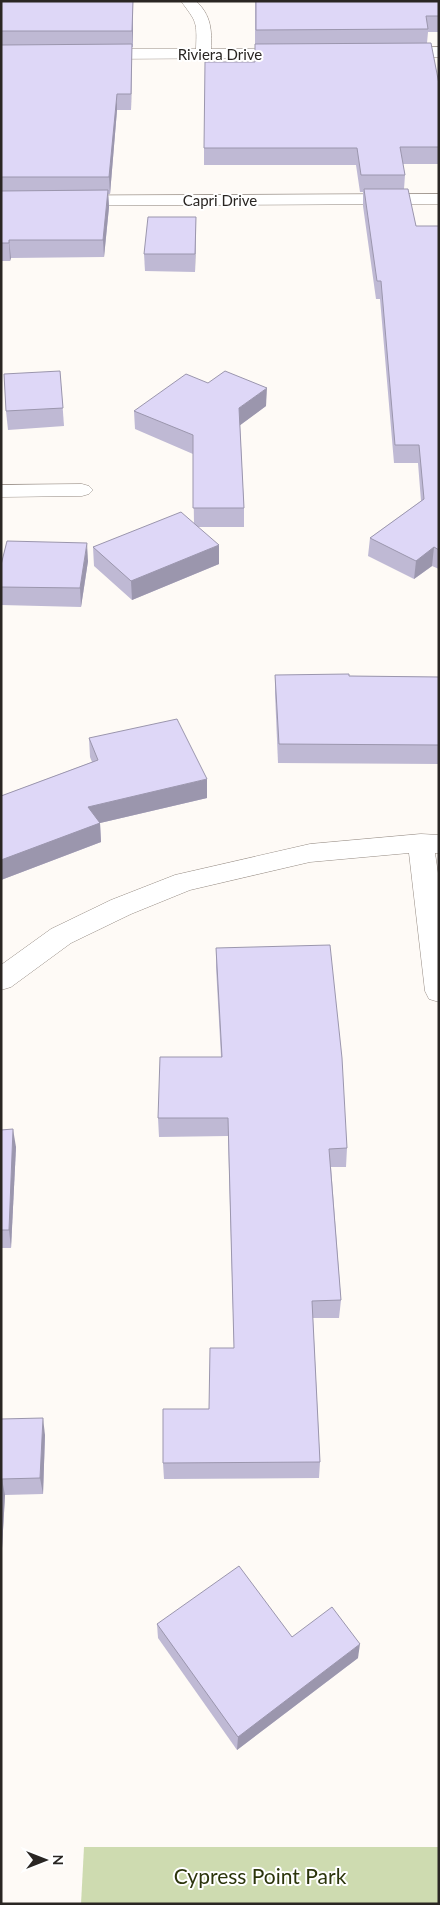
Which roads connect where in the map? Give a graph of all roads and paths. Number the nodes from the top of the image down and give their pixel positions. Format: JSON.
{"nodes":[{"id":1,"x":188,"y":1,"type":"edge"},
{"id":2,"x":439,"y":52,"type":"edge"},
{"id":3,"x":311,"y":53,"type":"edge"},
{"id":4,"x":380,"y":53,"type":"edge"},
{"id":5,"x":78,"y":54,"type":"edge"},
{"id":6,"x":203,"y":54,"type":"junction"},
{"id":7,"x":439,"y":199,"type":"edge"},
{"id":8,"x":1,"y":201,"type":"edge"},
{"id":9,"x":82,"y":490,"type":"dead end"},
{"id":10,"x":1,"y":491,"type":"edge"},
{"id":11,"x":430,"y":843,"type":"edge"},
{"id":12,"x":1,"y":980,"type":"edge"},
{"id":13,"x":439,"y":991,"type":"edge"}],
"edges":[{"from":1,"to":6,"type":"street"},
{"from":2,"to":4,"type":"street"},
{"from":3,"to":6,"type":"street","name":"Riviera Drive"},
{"from":5,"to":6,"type":"street","name":"Riviera Drive"},
{"from":7,"to":8,"type":"street","name":"Capri Drive"},
{"from":9,"to":10,"type":"street"},
{"from":11,"to":12,"type":"street"},
{"from":11,"to":13,"type":"street"}]}
